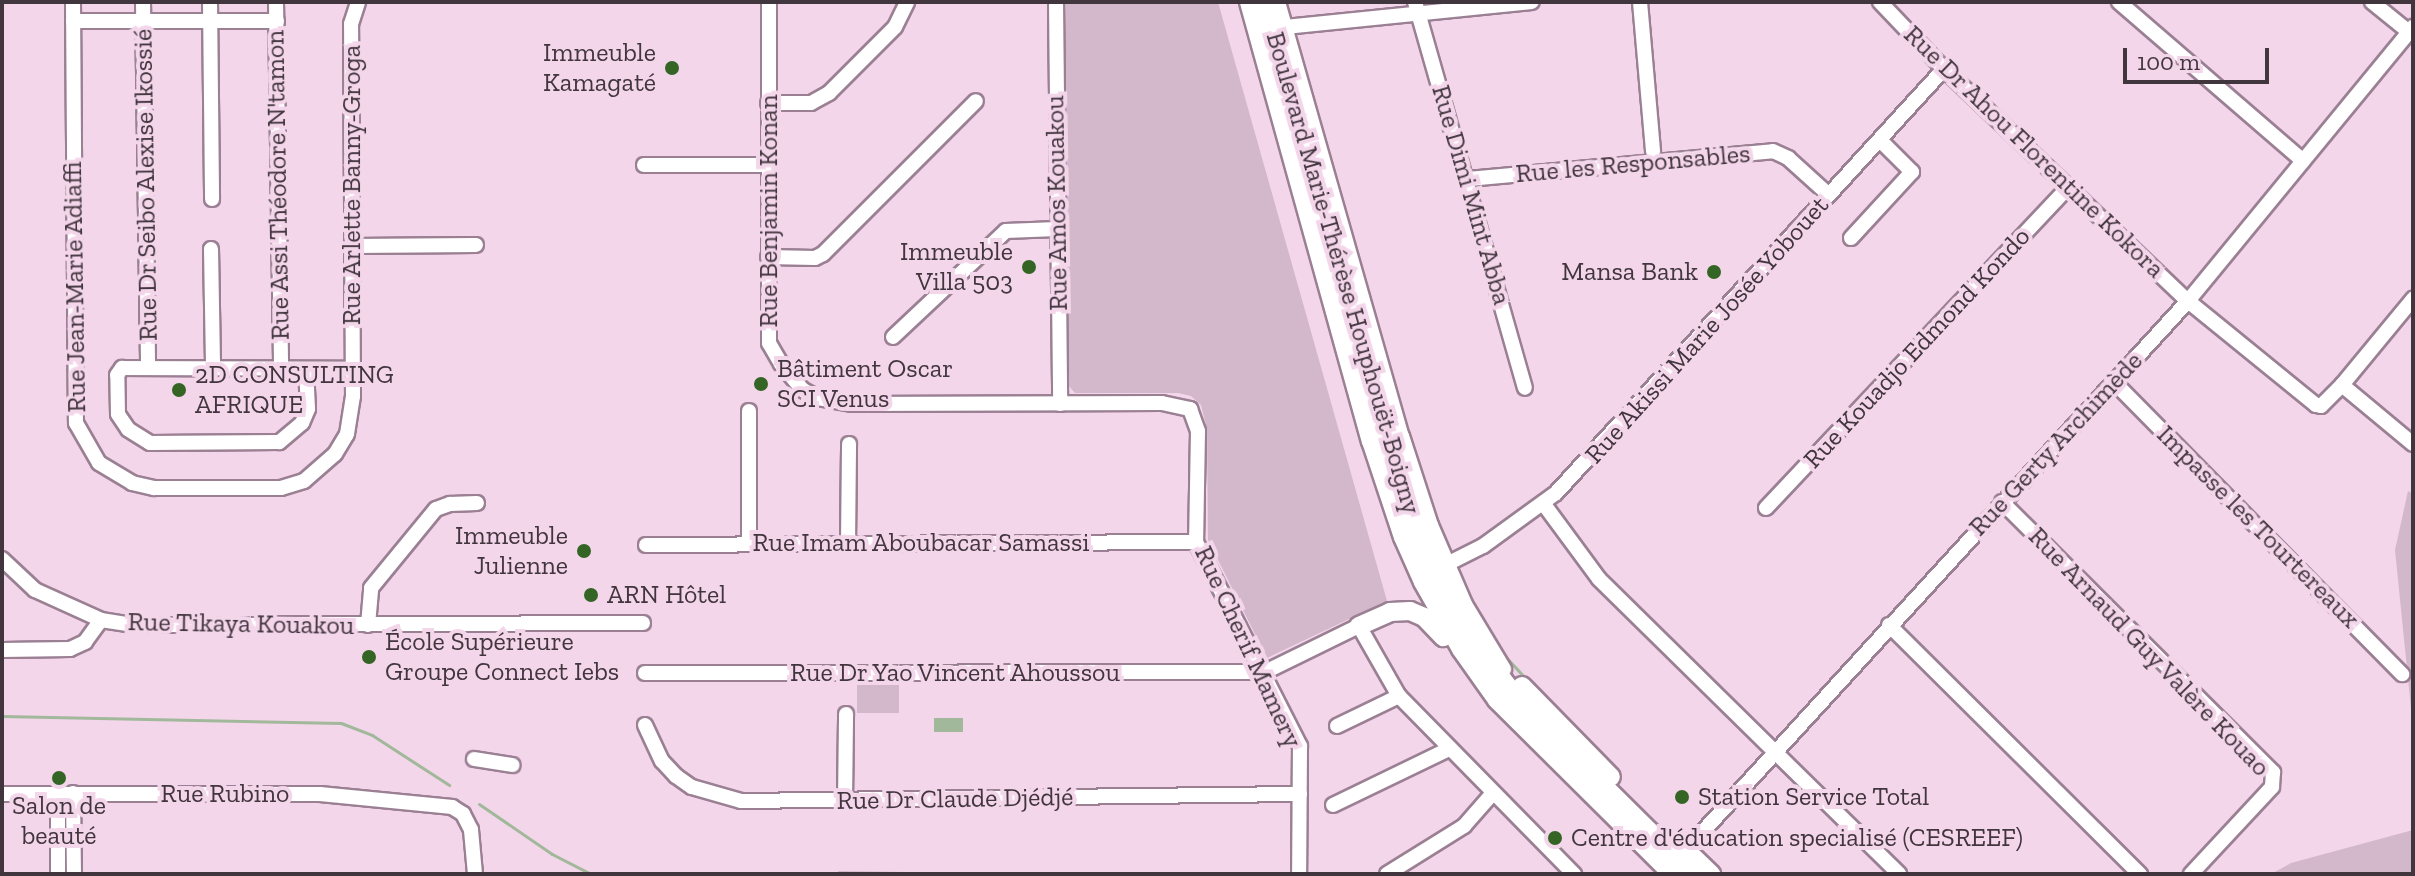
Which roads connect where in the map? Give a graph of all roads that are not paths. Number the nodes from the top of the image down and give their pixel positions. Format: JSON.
{"nodes":[{"id":1,"x":73,"y":2,"type":"edge"},
{"id":2,"x":143,"y":2,"type":"edge"},
{"id":3,"x":210,"y":2,"type":"edge"},
{"id":4,"x":276,"y":2,"type":"edge"},
{"id":5,"x":358,"y":2,"type":"edge"},
{"id":6,"x":769,"y":2,"type":"edge"},
{"id":7,"x":907,"y":2,"type":"edge"},
{"id":8,"x":1056,"y":2,"type":"edge"},
{"id":9,"x":1249,"y":2,"type":"edge"},
{"id":10,"x":1265,"y":2,"type":"edge"},
{"id":11,"x":1278,"y":2,"type":"edge"},
{"id":12,"x":1532,"y":2,"type":"edge"},
{"id":13,"x":1640,"y":2,"type":"edge"},
{"id":14,"x":1880,"y":2,"type":"edge"},
{"id":15,"x":2119,"y":2,"type":"edge"},
{"id":16,"x":2372,"y":2,"type":"edge"},
{"id":17,"x":1417,"y":8,"type":"edge"},
{"id":18,"x":73,"y":21,"type":"junction"},
{"id":19,"x":211,"y":21,"type":"junction"},
{"id":20,"x":277,"y":21,"type":"junction"},
{"id":21,"x":143,"y":22,"type":"junction"},
{"id":22,"x":1285,"y":27,"type":"junction"},
{"id":23,"x":2411,"y":30,"type":"edge"},
{"id":24,"x":1944,"y":69,"type":"junction"},
{"id":25,"x":976,"y":101,"type":"dead end"},
{"id":26,"x":768,"y":103,"type":"junction"},
{"id":27,"x":1880,"y":140,"type":"junction"},
{"id":28,"x":1653,"y":151,"type":"dead end"},
{"id":29,"x":2303,"y":161,"type":"junction"},
{"id":30,"x":644,"y":165,"type":"dead end"},
{"id":31,"x":769,"y":165,"type":"junction"},
{"id":32,"x":1468,"y":179,"type":"junction"},
{"id":33,"x":2068,"y":188,"type":"junction"},
{"id":34,"x":1829,"y":195,"type":"junction"},
{"id":35,"x":212,"y":199,"type":"dead end"},
{"id":36,"x":1057,"y":229,"type":"junction"},
{"id":37,"x":1851,"y":238,"type":"dead end"},
{"id":38,"x":476,"y":245,"type":"dead end"},
{"id":39,"x":353,"y":246,"type":"junction"},
{"id":40,"x":211,"y":249,"type":"dead end"},
{"id":41,"x":768,"y":257,"type":"junction"},
{"id":42,"x":2413,"y":299,"type":"edge"},
{"id":43,"x":2188,"y":301,"type":"junction"},
{"id":44,"x":893,"y":337,"type":"dead end"},
{"id":45,"x":148,"y":368,"type":"junction"},
{"id":46,"x":213,"y":368,"type":"junction"},
{"id":47,"x":281,"y":369,"type":"junction"},
{"id":48,"x":306,"y":369,"type":"junction"},
{"id":49,"x":353,"y":369,"type":"junction"},
{"id":50,"x":2113,"y":381,"type":"junction"},
{"id":51,"x":2342,"y":385,"type":"junction"},
{"id":52,"x":1525,"y":388,"type":"dead end"},
{"id":53,"x":1060,"y":404,"type":"junction"},
{"id":54,"x":749,"y":411,"type":"dead end"},
{"id":55,"x":849,"y":444,"type":"dead end"},
{"id":56,"x":2413,"y":444,"type":"edge"},
{"id":57,"x":2002,"y":502,"type":"junction"},
{"id":58,"x":477,"y":503,"type":"dead end"},
{"id":59,"x":1543,"y":503,"type":"junction"},
{"id":60,"x":1766,"y":508,"type":"dead end"},
{"id":61,"x":1196,"y":542,"type":"junction"},
{"id":62,"x":749,"y":544,"type":"junction"},
{"id":63,"x":848,"y":544,"type":"junction"},
{"id":64,"x":646,"y":545,"type":"dead end"},
{"id":65,"x":2,"y":559,"type":"edge"},
{"id":66,"x":1447,"y":564,"type":"junction"},
{"id":67,"x":101,"y":620,"type":"junction"},
{"id":68,"x":643,"y":623,"type":"dead end"},
{"id":69,"x":368,"y":625,"type":"junction"},
{"id":70,"x":1889,"y":625,"type":"junction"},
{"id":71,"x":1359,"y":626,"type":"junction"},
{"id":72,"x":2,"y":650,"type":"edge"},
{"id":73,"x":1501,"y":664,"type":"junction"},
{"id":74,"x":1265,"y":672,"type":"junction"},
{"id":75,"x":645,"y":673,"type":"dead end"},
{"id":76,"x":2402,"y":674,"type":"dead end"},
{"id":77,"x":1399,"y":696,"type":"junction"},
{"id":78,"x":1497,"y":700,"type":"junction"},
{"id":79,"x":1522,"y":705,"type":"junction"},
{"id":80,"x":846,"y":714,"type":"dead end"},
{"id":81,"x":645,"y":725,"type":"dead end"},
{"id":82,"x":1337,"y":726,"type":"dead end"},
{"id":83,"x":1449,"y":749,"type":"junction"},
{"id":84,"x":1776,"y":751,"type":"junction"},
{"id":85,"x":474,"y":759,"type":"dead end"},
{"id":86,"x":513,"y":765,"type":"dead end"},
{"id":87,"x":1493,"y":793,"type":"junction"},
{"id":88,"x":2,"y":794,"type":"edge"},
{"id":89,"x":66,"y":794,"type":"junction"},
{"id":90,"x":1300,"y":794,"type":"junction"},
{"id":91,"x":845,"y":801,"type":"junction"},
{"id":92,"x":1333,"y":805,"type":"dead end"},
{"id":93,"x":1686,"y":850,"type":"junction"},
{"id":94,"x":58,"y":874,"type":"edge"},
{"id":95,"x":74,"y":874,"type":"edge"},
{"id":96,"x":475,"y":874,"type":"edge"},
{"id":97,"x":1299,"y":874,"type":"edge"},
{"id":98,"x":1387,"y":874,"type":"edge"},
{"id":99,"x":1574,"y":874,"type":"edge"},
{"id":100,"x":1672,"y":874,"type":"edge"},
{"id":101,"x":1693,"y":874,"type":"edge"},
{"id":102,"x":1711,"y":874,"type":"edge"},
{"id":103,"x":1899,"y":874,"type":"edge"},
{"id":104,"x":2140,"y":874,"type":"edge"},
{"id":105,"x":2191,"y":874,"type":"edge"}],
"edges":[{"from":1,"to":18,"type":"street","name":"Rue Jean-Marie Adiaffi"},
{"from":2,"to":21,"type":"street","name":"Rue Dr Seibo Alexise Ikossié"},
{"from":3,"to":19,"type":"street"},
{"from":4,"to":20,"type":"street","name":"Rue Assi Théodore N'tamon"},
{"from":5,"to":39,"type":"street","name":"Rue Arlette Banny-Groga"},
{"from":6,"to":26,"type":"street","name":"Rue Benjamin Konan"},
{"from":7,"to":26,"type":"street"},
{"from":8,"to":36,"type":"street","name":"Rue Amos Kouakou"},
{"from":9,"to":78,"type":"main road","name":"Boulevard Marie-Thérèse Houphouët-Boigny"},
{"from":10,"to":79,"type":"main road","name":"Boulevard Marie-Thérèse Houphouët-Boigny"},
{"from":11,"to":22,"type":"street"},
{"from":12,"to":17,"type":"street"},
{"from":13,"to":28,"type":"street"},
{"from":14,"to":24,"type":"street","name":"Rue Dr Ahou Florentine Kokora"},
{"from":15,"to":29,"type":"street"},
{"from":16,"to":23,"type":"street"},
{"from":17,"to":22,"type":"street"},
{"from":17,"to":32,"type":"street","name":"Rue Dimi Mint Abba"},
{"from":18,"to":21,"type":"street"},
{"from":18,"to":49,"type":"street","name":"Rue Jean-Marie Adiaffi"},
{"from":19,"to":20,"type":"street"},
{"from":19,"to":21,"type":"street"},
{"from":19,"to":35,"type":"street"},
{"from":20,"to":47,"type":"street","name":"Rue Assi Théodore N'tamon"},
{"from":21,"to":45,"type":"street","name":"Rue Dr Seibo Alexise Ikossié"},
{"from":22,"to":66,"type":"street"},
{"from":23,"to":29,"type":"street","name":"Rue Gerty Archimède"},
{"from":24,"to":27,"type":"street","name":"Rue Akissi Marie Josée Yobouet"},
{"from":24,"to":33,"type":"street","name":"Rue Dr Ahou Florentine Kokora"},
{"from":25,"to":41,"type":"street"},
{"from":26,"to":31,"type":"street","name":"Rue Benjamin Konan"},
{"from":27,"to":34,"type":"street","name":"Rue Akissi Marie Josée Yobouet"},
{"from":27,"to":37,"type":"street"},
{"from":29,"to":43,"type":"street","name":"Rue Gerty Archimède"},
{"from":30,"to":31,"type":"street"},
{"from":31,"to":41,"type":"street","name":"Rue Benjamin Konan"},
{"from":32,"to":34,"type":"street","name":"Rue les Responsables"},
{"from":32,"to":52,"type":"street","name":"Rue Dimi Mint Abba"},
{"from":33,"to":43,"type":"street","name":"Rue Dr Ahou Florentine Kokora"},
{"from":33,"to":60,"type":"street","name":"Rue Kouadjo Edmond Kondo"},
{"from":34,"to":59,"type":"street","name":"Rue Akissi Marie Josée Yobouet"},
{"from":36,"to":44,"type":"street"},
{"from":36,"to":53,"type":"street","name":"Rue Amos Kouakou"},
{"from":38,"to":39,"type":"street"},
{"from":39,"to":49,"type":"street","name":"Rue Arlette Banny-Groga"},
{"from":40,"to":46,"type":"street"},
{"from":41,"to":53,"type":"street","name":"Rue Benjamin Konan"},
{"from":42,"to":51,"type":"street"},
{"from":43,"to":50,"type":"street","name":"Rue Gerty Archimède"},
{"from":43,"to":51,"type":"street","name":"Rue Dr Ahou Florentine Kokora"},
{"from":45,"to":46,"type":"street"},
{"from":45,"to":48,"type":"street"},
{"from":46,"to":47,"type":"street"},
{"from":47,"to":48,"type":"street"},
{"from":48,"to":49,"type":"street"},
{"from":50,"to":57,"type":"street","name":"Rue Gerty Archimède"},
{"from":50,"to":76,"type":"street","name":"Impasse les Tourtereaux"},
{"from":51,"to":56,"type":"street"},
{"from":53,"to":61,"type":"street","name":"Rue Cherif Mamery"},
{"from":54,"to":62,"type":"street"},
{"from":55,"to":63,"type":"street"},
{"from":57,"to":70,"type":"street","name":"Rue Gerty Archimède"},
{"from":57,"to":105,"type":"street","name":"Rue Arnaud Guy Valère Kouao"},
{"from":58,"to":69,"type":"street"},
{"from":59,"to":66,"type":"street","name":"Rue Akissi Marie Josée Yobouet"},
{"from":59,"to":84,"type":"street"},
{"from":61,"to":63,"type":"street","name":"Rue Imam Aboubacar Samassi"},
{"from":61,"to":74,"type":"street","name":"Rue Cherif Mamery"},
{"from":62,"to":63,"type":"street","name":"Rue Imam Aboubacar Samassi"},
{"from":62,"to":64,"type":"street","name":"Rue Imam Aboubacar Samassi"},
{"from":65,"to":67,"type":"street","name":"Rue Tikaya Kouakou"},
{"from":66,"to":73,"type":"street"},
{"from":67,"to":69,"type":"street","name":"Rue Tikaya Kouakou"},
{"from":67,"to":72,"type":"street"},
{"from":68,"to":69,"type":"street","name":"Rue Tikaya Kouakou"},
{"from":70,"to":84,"type":"street","name":"Rue Gerty Archimède"},
{"from":70,"to":104,"type":"street"},
{"from":71,"to":74,"type":"street"},
{"from":71,"to":77,"type":"street"},
{"from":71,"to":78,"type":"main road"},
{"from":73,"to":79,"type":"street"},
{"from":73,"to":93,"type":"main road"},
{"from":74,"to":75,"type":"street","name":"Rue Dr Yao Vincent Ahoussou"},
{"from":74,"to":90,"type":"street","name":"Rue Cherif Mamery"},
{"from":77,"to":82,"type":"street"},
{"from":77,"to":83,"type":"street"},
{"from":78,"to":100,"type":"main road","name":"Boulevard Marie-Thérèse Houphouët-Boigny"},
{"from":79,"to":101,"type":"main road","name":"Boulevard Marie-Thérèse Houphouët-Boigny"},
{"from":80,"to":91,"type":"street"},
{"from":81,"to":91,"type":"street","name":"Rue Dr Claude Djédjé"},
{"from":83,"to":87,"type":"street"},
{"from":83,"to":92,"type":"street"},
{"from":84,"to":93,"type":"street","name":"Rue Gerty Archimède"},
{"from":84,"to":103,"type":"street"},
{"from":85,"to":86,"type":"street"},
{"from":87,"to":98,"type":"street"},
{"from":87,"to":99,"type":"street"},
{"from":88,"to":89,"type":"street","name":"Rue Rubino"},
{"from":89,"to":94,"type":"street"},
{"from":89,"to":95,"type":"street"},
{"from":89,"to":96,"type":"street","name":"Rue Rubino"},
{"from":90,"to":91,"type":"street","name":"Rue Dr Claude Djédjé"},
{"from":90,"to":97,"type":"street","name":"Rue Cherif Mamery"},
{"from":93,"to":102,"type":"main road"}]}
